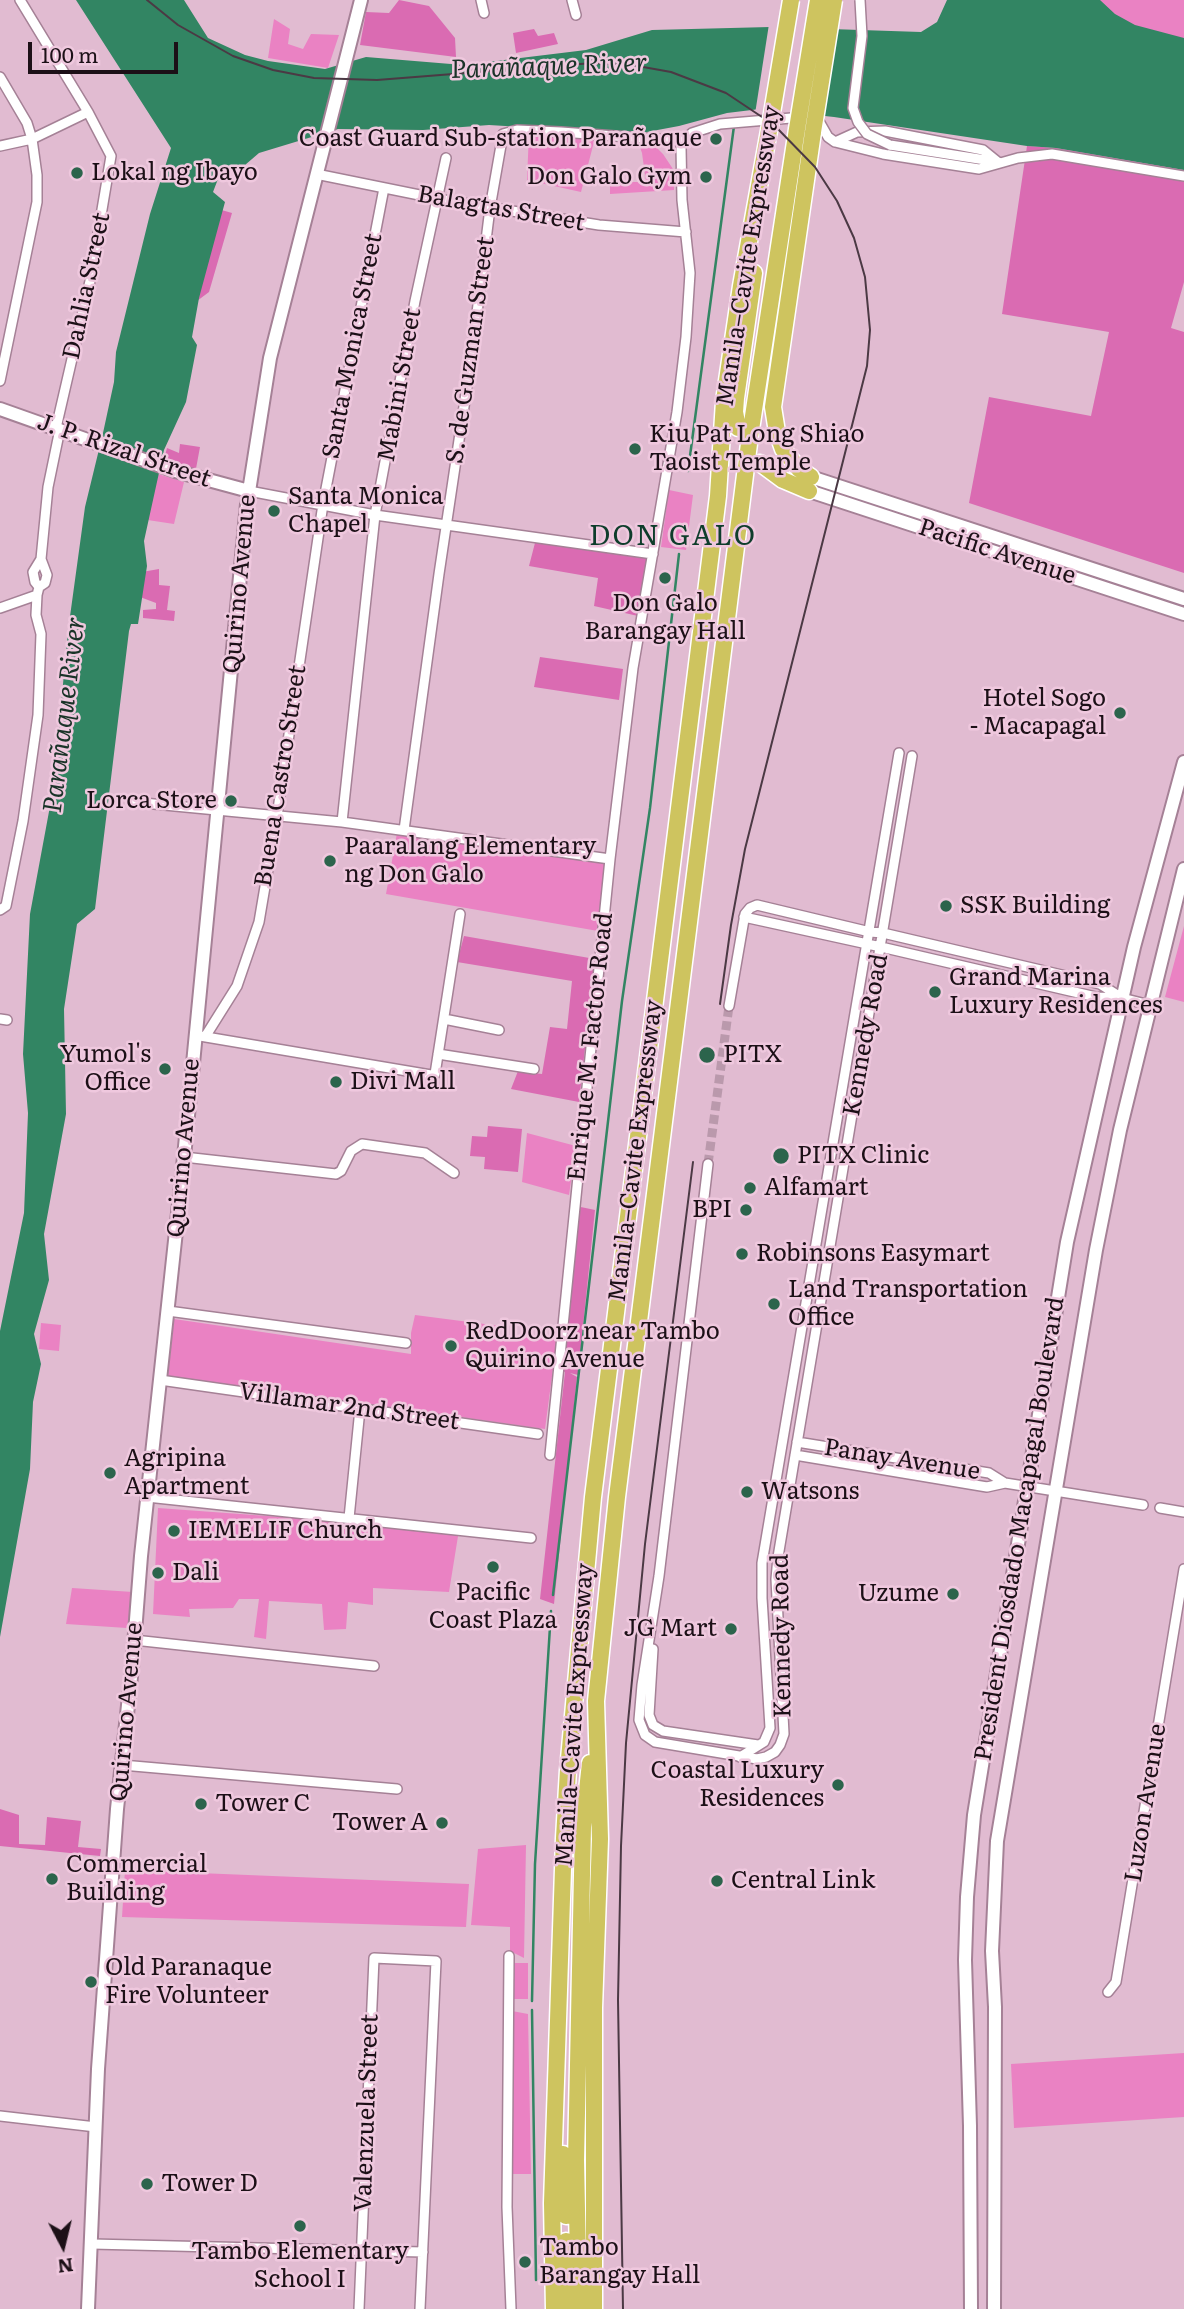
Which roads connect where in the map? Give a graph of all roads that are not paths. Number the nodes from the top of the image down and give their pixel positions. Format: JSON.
{"nodes":[{"id":1,"x":20,"y":0,"type":"edge"},
{"id":2,"x":362,"y":0,"type":"edge"},
{"id":3,"x":481,"y":0,"type":"edge"},
{"id":4,"x":572,"y":0,"type":"edge"},
{"id":5,"x":791,"y":0,"type":"edge"},
{"id":6,"x":818,"y":0,"type":"edge"},
{"id":7,"x":834,"y":0,"type":"edge"},
{"id":8,"x":860,"y":0,"type":"edge"},
{"id":9,"x":484,"y":13,"type":"dead end"},
{"id":10,"x":576,"y":15,"type":"dead end"},
{"id":11,"x":0,"y":77,"type":"edge"},
{"id":12,"x":88,"y":112,"type":"junction"},
{"id":13,"x":770,"y":124,"type":"junction"},
{"id":14,"x":805,"y":130,"type":"junction"},
{"id":15,"x":32,"y":139,"type":"junction"},
{"id":16,"x":683,"y":141,"type":"junction"},
{"id":17,"x":835,"y":142,"type":"junction"},
{"id":18,"x":0,"y":146,"type":"edge"},
{"id":19,"x":446,"y":158,"type":"dead end"},
{"id":20,"x":999,"y":163,"type":"junction"},
{"id":21,"x":316,"y":174,"type":"junction"},
{"id":22,"x":1184,"y":176,"type":"edge"},
{"id":23,"x":384,"y":188,"type":"junction"},
{"id":24,"x":438,"y":198,"type":"junction"},
{"id":25,"x":489,"y":208,"type":"junction"},
{"id":26,"x":686,"y":232,"type":"junction"},
{"id":27,"x":0,"y":381,"type":"edge"},
{"id":28,"x":0,"y":409,"type":"edge"},
{"id":29,"x":58,"y":428,"type":"junction"},
{"id":30,"x":744,"y":432,"type":"junction"},
{"id":31,"x":754,"y":461,"type":"junction"},
{"id":32,"x":810,"y":484,"type":"junction"},
{"id":33,"x":249,"y":491,"type":"junction"},
{"id":34,"x":323,"y":504,"type":"junction"},
{"id":35,"x":375,"y":515,"type":"junction"},
{"id":36,"x":446,"y":525,"type":"junction"},
{"id":37,"x":653,"y":554,"type":"junction"},
{"id":38,"x":38,"y":591,"type":"junction"},
{"id":39,"x":1184,"y":599,"type":"edge"},
{"id":40,"x":0,"y":608,"type":"edge"},
{"id":41,"x":1184,"y":614,"type":"edge"},
{"id":42,"x":899,"y":753,"type":"dead end"},
{"id":43,"x":912,"y":756,"type":"dead end"},
{"id":44,"x":1184,"y":762,"type":"edge"},
{"id":45,"x":134,"y":802,"type":"dead end"},
{"id":46,"x":218,"y":811,"type":"junction"},
{"id":47,"x":277,"y":816,"type":"junction"},
{"id":48,"x":342,"y":822,"type":"junction"},
{"id":49,"x":404,"y":830,"type":"junction"},
{"id":50,"x":610,"y":859,"type":"junction"},
{"id":51,"x":1184,"y":869,"type":"edge"},
{"id":52,"x":0,"y":910,"type":"edge"},
{"id":53,"x":460,"y":914,"type":"dead end"},
{"id":54,"x":744,"y":917,"type":"junction"},
{"id":55,"x":870,"y":932,"type":"junction"},
{"id":56,"x":883,"y":933,"type":"junction"},
{"id":57,"x":867,"y":944,"type":"junction"},
{"id":58,"x":881,"y":947,"type":"junction"},
{"id":59,"x":1122,"y":998,"type":"junction"},
{"id":60,"x":1150,"y":1005,"type":"junction"},
{"id":61,"x":729,"y":1006,"type":"tunnel mouth"},
{"id":62,"x":444,"y":1019,"type":"junction"},
{"id":63,"x":499,"y":1030,"type":"dead end"},
{"id":64,"x":201,"y":1036,"type":"junction"},
{"id":65,"x":438,"y":1054,"type":"junction"},
{"id":66,"x":534,"y":1069,"type":"dead end"},
{"id":67,"x":845,"y":1077,"type":"junction"},
{"id":68,"x":859,"y":1079,"type":"junction"},
{"id":69,"x":184,"y":1157,"type":"junction"},
{"id":70,"x":708,"y":1164,"type":"tunnel mouth"},
{"id":71,"x":454,"y":1173,"type":"dead end"},
{"id":72,"x":825,"y":1193,"type":"junction"},
{"id":73,"x":839,"y":1196,"type":"junction"},
{"id":74,"x":168,"y":1311,"type":"junction"},
{"id":75,"x":406,"y":1343,"type":"dead end"},
{"id":76,"x":160,"y":1380,"type":"junction"},
{"id":77,"x":360,"y":1409,"type":"junction"},
{"id":78,"x":538,"y":1434,"type":"dead end"},
{"id":79,"x":797,"y":1442,"type":"junction"},
{"id":80,"x":550,"y":1455,"type":"dead end"},
{"id":81,"x":795,"y":1455,"type":"junction"},
{"id":82,"x":1005,"y":1483,"type":"junction"},
{"id":83,"x":1028,"y":1487,"type":"junction"},
{"id":84,"x":1054,"y":1491,"type":"junction"},
{"id":85,"x":147,"y":1497,"type":"junction"},
{"id":86,"x":1143,"y":1506,"type":"dead end"},
{"id":87,"x":1160,"y":1508,"type":"dead end"},
{"id":88,"x":1184,"y":1512,"type":"edge"},
{"id":89,"x":349,"y":1518,"type":"junction"},
{"id":90,"x":531,"y":1538,"type":"dead end"},
{"id":91,"x":1184,"y":1569,"type":"edge"},
{"id":92,"x":657,"y":1599,"type":"junction"},
{"id":93,"x":134,"y":1640,"type":"junction"},
{"id":94,"x":374,"y":1666,"type":"dead end"},
{"id":95,"x":596,"y":1701,"type":"junction"},
{"id":96,"x":762,"y":1744,"type":"junction"},
{"id":97,"x":740,"y":1758,"type":"junction"},
{"id":98,"x":122,"y":1765,"type":"junction"},
{"id":99,"x":397,"y":1789,"type":"dead end"},
{"id":100,"x":509,"y":1956,"type":"dead end"},
{"id":101,"x":1108,"y":1992,"type":"dead end"},
{"id":102,"x":557,"y":2068,"type":"junction"},
{"id":103,"x":0,"y":2116,"type":"edge"},
{"id":104,"x":970,"y":2126,"type":"junction"},
{"id":105,"x":995,"y":2126,"type":"junction"},
{"id":106,"x":96,"y":2127,"type":"junction"},
{"id":107,"x":92,"y":2244,"type":"junction"},
{"id":108,"x":361,"y":2249,"type":"junction"},
{"id":109,"x":423,"y":2252,"type":"junction"},
{"id":110,"x":88,"y":2309,"type":"edge"},
{"id":111,"x":359,"y":2309,"type":"edge"},
{"id":112,"x":421,"y":2309,"type":"edge"},
{"id":113,"x":510,"y":2309,"type":"edge"},
{"id":114,"x":554,"y":2309,"type":"edge"},
{"id":115,"x":568,"y":2309,"type":"edge"},
{"id":116,"x":579,"y":2309,"type":"edge"},
{"id":117,"x":594,"y":2309,"type":"edge"},
{"id":118,"x":971,"y":2309,"type":"edge"},
{"id":119,"x":994,"y":2309,"type":"edge"}],
"edges":[{"from":1,"to":12,"type":"street","name":"Dahlia Street"},
{"from":2,"to":21,"type":"main road","name":"Quirino Avenue"},
{"from":3,"to":9,"type":"street"},
{"from":4,"to":10,"type":"street"},
{"from":5,"to":13,"type":"highway","name":"Manila–Cavite Expressway","bridge":true},
{"from":6,"to":14,"type":"highway","name":"Manila–Cavite Expressway","bridge":true},
{"from":7,"to":14,"type":"highway","bridge":true},
{"from":8,"to":20,"type":"street","bridge":true},
{"from":11,"to":15,"type":"street"},
{"from":12,"to":15,"type":"street"},
{"from":12,"to":29,"type":"street","name":"Dahlia Street"},
{"from":13,"to":30,"type":"highway"},
{"from":13,"to":102,"type":"highway","name":"Manila–Cavite Expressway"},
{"from":14,"to":30,"type":"highway","name":"Manila–Cavite Expressway"},
{"from":14,"to":32,"type":"highway"},
{"from":15,"to":18,"type":"street"},
{"from":15,"to":27,"type":"street"},
{"from":16,"to":17,"type":"street"},
{"from":16,"to":25,"type":"street","name":"S. de Guzman Street"},
{"from":16,"to":26,"type":"street","name":"Enrique M. Factor Road"},
{"from":17,"to":20,"type":"street"},
{"from":17,"to":20,"type":"street"},
{"from":19,"to":24,"type":"street","name":"Mabini Street"},
{"from":20,"to":22,"type":"street"},
{"from":21,"to":23,"type":"street","name":"Balagtas Street"},
{"from":21,"to":33,"type":"main road","name":"Quirino Avenue"},
{"from":23,"to":24,"type":"street","name":"Balagtas Street"},
{"from":23,"to":34,"type":"street","name":"Santa Monica Street"},
{"from":24,"to":25,"type":"street","name":"Balagtas Street"},
{"from":24,"to":35,"type":"street","name":"Mabini Street"},
{"from":25,"to":26,"type":"street","name":"Balagtas Street"},
{"from":25,"to":36,"type":"street","name":"S. de Guzman Street"},
{"from":26,"to":37,"type":"street","name":"Enrique M. Factor Road"},
{"from":28,"to":29,"type":"main road","name":"J. P. Rizal Street"},
{"from":29,"to":33,"type":"main road","name":"J. P. Rizal Street"},
{"from":29,"to":38,"type":"street","name":"Dahlia Street"},
{"from":30,"to":31,"type":"highway","name":"Manila–Cavite Expressway","bridge":true},
{"from":31,"to":32,"type":"highway"},
{"from":31,"to":95,"type":"highway","name":"Manila–Cavite Expressway"},
{"from":32,"to":39,"type":"main road","name":"Pacific Avenue"},
{"from":32,"to":41,"type":"main road","name":"Pacific Avenue"},
{"from":33,"to":34,"type":"street"},
{"from":33,"to":46,"type":"main road","name":"Quirino Avenue"},
{"from":34,"to":35,"type":"street"},
{"from":34,"to":47,"type":"street","name":"Buena Castro Street"},
{"from":35,"to":36,"type":"street"},
{"from":35,"to":48,"type":"street","name":"Mabini Street"},
{"from":36,"to":37,"type":"street"},
{"from":36,"to":49,"type":"street","name":"S. de Guzman Street"},
{"from":37,"to":50,"type":"street","name":"Enrique M. Factor Road"},
{"from":38,"to":40,"type":"street"},
{"from":38,"to":52,"type":"street"},
{"from":42,"to":55,"type":"street","name":"Kennedy Road"},
{"from":43,"to":56,"type":"street","name":"Kennedy Road"},
{"from":44,"to":59,"type":"main road","name":"President Diosdado Macapagal Boulevard"},
{"from":45,"to":46,"type":"street"},
{"from":46,"to":47,"type":"street"},
{"from":46,"to":64,"type":"main road","name":"Quirino Avenue"},
{"from":47,"to":48,"type":"street"},
{"from":47,"to":64,"type":"street","name":"Buena Castro Street"},
{"from":48,"to":49,"type":"street"},
{"from":49,"to":50,"type":"street"},
{"from":50,"to":80,"type":"street","name":"Enrique M. Factor Road"},
{"from":51,"to":60,"type":"main road","name":"President Diosdado Macapagal Boulevard"},
{"from":53,"to":62,"type":"street"},
{"from":54,"to":55,"type":"street"},
{"from":54,"to":57,"type":"street"},
{"from":54,"to":61,"type":"street"},
{"from":55,"to":56,"type":"street"},
{"from":55,"to":57,"type":"street","name":"Kennedy Road"},
{"from":56,"to":58,"type":"street","name":"Kennedy Road"},
{"from":56,"to":59,"type":"street"},
{"from":57,"to":58,"type":"street"},
{"from":57,"to":67,"type":"street","name":"Kennedy Road"},
{"from":58,"to":59,"type":"street"},
{"from":58,"to":68,"type":"street","name":"Kennedy Road"},
{"from":59,"to":60,"type":"street"},
{"from":59,"to":83,"type":"main road","name":"President Diosdado Macapagal Boulevard"},
{"from":60,"to":84,"type":"main road","name":"President Diosdado Macapagal Boulevard"},
{"from":62,"to":63,"type":"street"},
{"from":62,"to":65,"type":"street"},
{"from":64,"to":65,"type":"street"},
{"from":64,"to":69,"type":"main road","name":"Quirino Avenue"},
{"from":65,"to":66,"type":"street"},
{"from":67,"to":68,"type":"street"},
{"from":67,"to":72,"type":"street","name":"Kennedy Road"},
{"from":68,"to":73,"type":"street","name":"Kennedy Road"},
{"from":69,"to":71,"type":"street"},
{"from":69,"to":74,"type":"main road","name":"Quirino Avenue"},
{"from":70,"to":92,"type":"street"},
{"from":72,"to":73,"type":"street"},
{"from":72,"to":96,"type":"street","name":"Kennedy Road"},
{"from":73,"to":79,"type":"street","name":"Kennedy Road"},
{"from":74,"to":75,"type":"street"},
{"from":74,"to":76,"type":"main road","name":"Quirino Avenue"},
{"from":76,"to":77,"type":"street","name":"Villamar 2nd Street"},
{"from":76,"to":85,"type":"main road","name":"Quirino Avenue"},
{"from":77,"to":78,"type":"street","name":"Villamar 2nd Street"},
{"from":77,"to":89,"type":"street"},
{"from":79,"to":81,"type":"street","name":"Kennedy Road"},
{"from":79,"to":82,"type":"street","name":"Panay Avenue"},
{"from":81,"to":82,"type":"street","name":"Panay Avenue"},
{"from":81,"to":97,"type":"street","name":"Kennedy Road"},
{"from":82,"to":83,"type":"street","name":"Panay Avenue"},
{"from":83,"to":84,"type":"street","name":"Panay Avenue"},
{"from":83,"to":104,"type":"main road","name":"President Diosdado Macapagal Boulevard"},
{"from":84,"to":86,"type":"street","name":"Panay Avenue"},
{"from":84,"to":105,"type":"main road","name":"President Diosdado Macapagal Boulevard"},
{"from":85,"to":89,"type":"street"},
{"from":85,"to":93,"type":"main road","name":"Quirino Avenue"},
{"from":87,"to":88,"type":"street"},
{"from":89,"to":90,"type":"street"},
{"from":91,"to":101,"type":"street","name":"Luzon Avenue"},
{"from":92,"to":96,"type":"street"},
{"from":92,"to":97,"type":"street"},
{"from":93,"to":94,"type":"street"},
{"from":93,"to":98,"type":"main road","name":"Quirino Avenue"},
{"from":95,"to":116,"type":"highway"},
{"from":95,"to":117,"type":"highway","name":"Manila–Cavite Expressway"},
{"from":96,"to":97,"type":"street","name":"Kennedy Road"},
{"from":98,"to":99,"type":"street"},
{"from":98,"to":106,"type":"main road","name":"Quirino Avenue"},
{"from":100,"to":113,"type":"street"},
{"from":102,"to":114,"type":"highway","name":"Manila–Cavite Expressway"},
{"from":102,"to":115,"type":"highway"},
{"from":103,"to":106,"type":"street"},
{"from":104,"to":105,"type":"main road"},
{"from":104,"to":118,"type":"main road","name":"President Diosdado Macapagal Boulevard"},
{"from":105,"to":119,"type":"main road","name":"President Diosdado Macapagal Boulevard"},
{"from":106,"to":107,"type":"main road","name":"Quirino Avenue"},
{"from":107,"to":108,"type":"street"},
{"from":107,"to":110,"type":"main road","name":"Quirino Avenue"},
{"from":108,"to":109,"type":"street"},
{"from":108,"to":109,"type":"street","name":"Valenzuela Street"},
{"from":108,"to":111,"type":"street","name":"Valenzuela Street"},
{"from":109,"to":112,"type":"street"}]}
